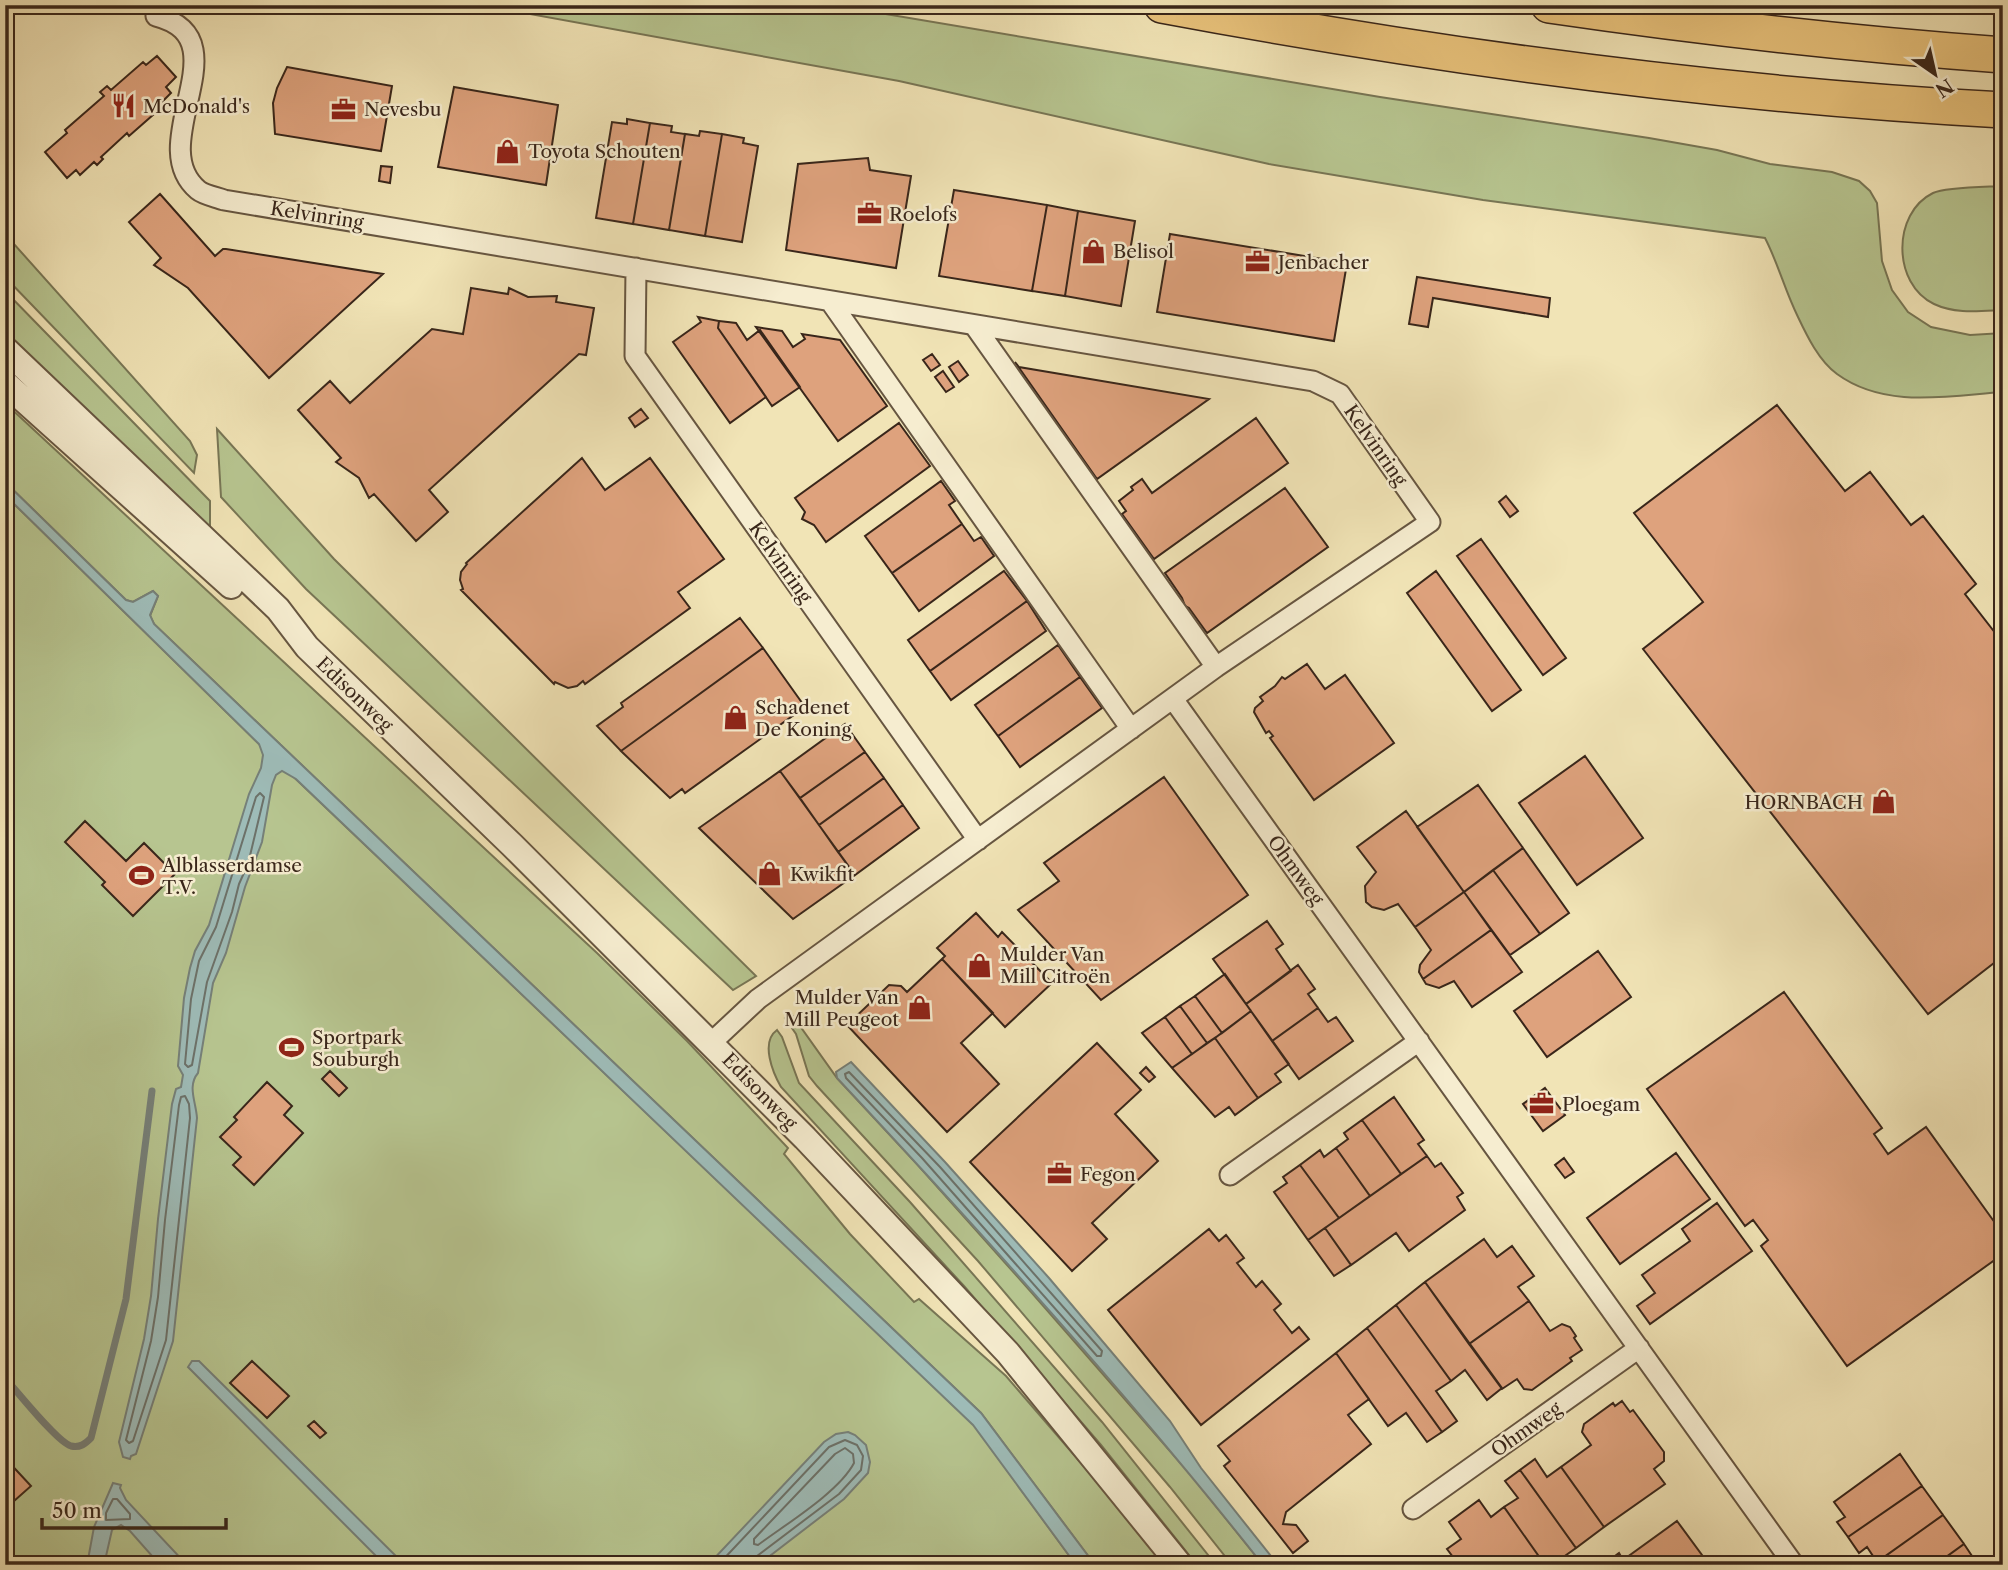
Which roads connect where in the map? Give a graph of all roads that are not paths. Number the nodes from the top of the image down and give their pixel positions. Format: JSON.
{"nodes":[{"id":1,"x":1162,"y":5,"type":"edge"},
{"id":2,"x":1549,"y":5,"type":"edge"},
{"id":3,"x":156,"y":16,"type":"dead end"},
{"id":4,"x":2003,"y":55,"type":"edge"},
{"id":5,"x":2003,"y":110,"type":"edge"},
{"id":6,"x":636,"y":268,"type":"junction"},
{"id":7,"x":830,"y":301,"type":"junction"},
{"id":8,"x":974,"y":325,"type":"junction"},
{"id":9,"x":5,"y":349,"type":"edge"},
{"id":10,"x":5,"y":383,"type":"edge"},
{"id":11,"x":307,"y":648,"type":"junction"},
{"id":12,"x":1216,"y":667,"type":"junction"},
{"id":13,"x":1173,"y":699,"type":"junction"},
{"id":14,"x":1131,"y":729,"type":"junction"},
{"id":15,"x":978,"y":840,"type":"junction"},
{"id":16,"x":1419,"y":1041,"type":"junction"},
{"id":17,"x":712,"y":1042,"type":"junction"},
{"id":18,"x":1230,"y":1175,"type":"dead end"},
{"id":19,"x":1639,"y":1348,"type":"junction"},
{"id":20,"x":1413,"y":1509,"type":"dead end"},
{"id":21,"x":1180,"y":1565,"type":"edge"},
{"id":22,"x":1794,"y":1565,"type":"edge"}],
"edges":[{"from":1,"to":5,"type":"highway"},
{"from":2,"to":4,"type":"highway"},
{"from":3,"to":6,"type":"street","name":"Kelvinring"},
{"from":6,"to":7,"type":"street","name":"Kelvinring"},
{"from":6,"to":15,"type":"street","name":"Kelvinring"},
{"from":7,"to":8,"type":"street","name":"Kelvinring"},
{"from":7,"to":14,"type":"street"},
{"from":8,"to":12,"type":"street"},
{"from":8,"to":12,"type":"street","name":"Kelvinring"},
{"from":9,"to":11,"type":"street","name":"Edisonweg"},
{"from":10,"to":11,"type":"street","name":"Edisonweg"},
{"from":11,"to":17,"type":"street","name":"Edisonweg"},
{"from":12,"to":13,"type":"street","name":"Kelvinring"},
{"from":13,"to":14,"type":"street","name":"Kelvinring"},
{"from":13,"to":16,"type":"street","name":"Ohmweg"},
{"from":14,"to":15,"type":"street","name":"Kelvinring"},
{"from":15,"to":17,"type":"street","name":"Kelvinring"},
{"from":16,"to":18,"type":"street"},
{"from":16,"to":19,"type":"street","name":"Ohmweg"},
{"from":17,"to":21,"type":"street","name":"Edisonweg"},
{"from":19,"to":20,"type":"street","name":"Ohmweg"},
{"from":19,"to":22,"type":"street","name":"Ohmweg"}]}
